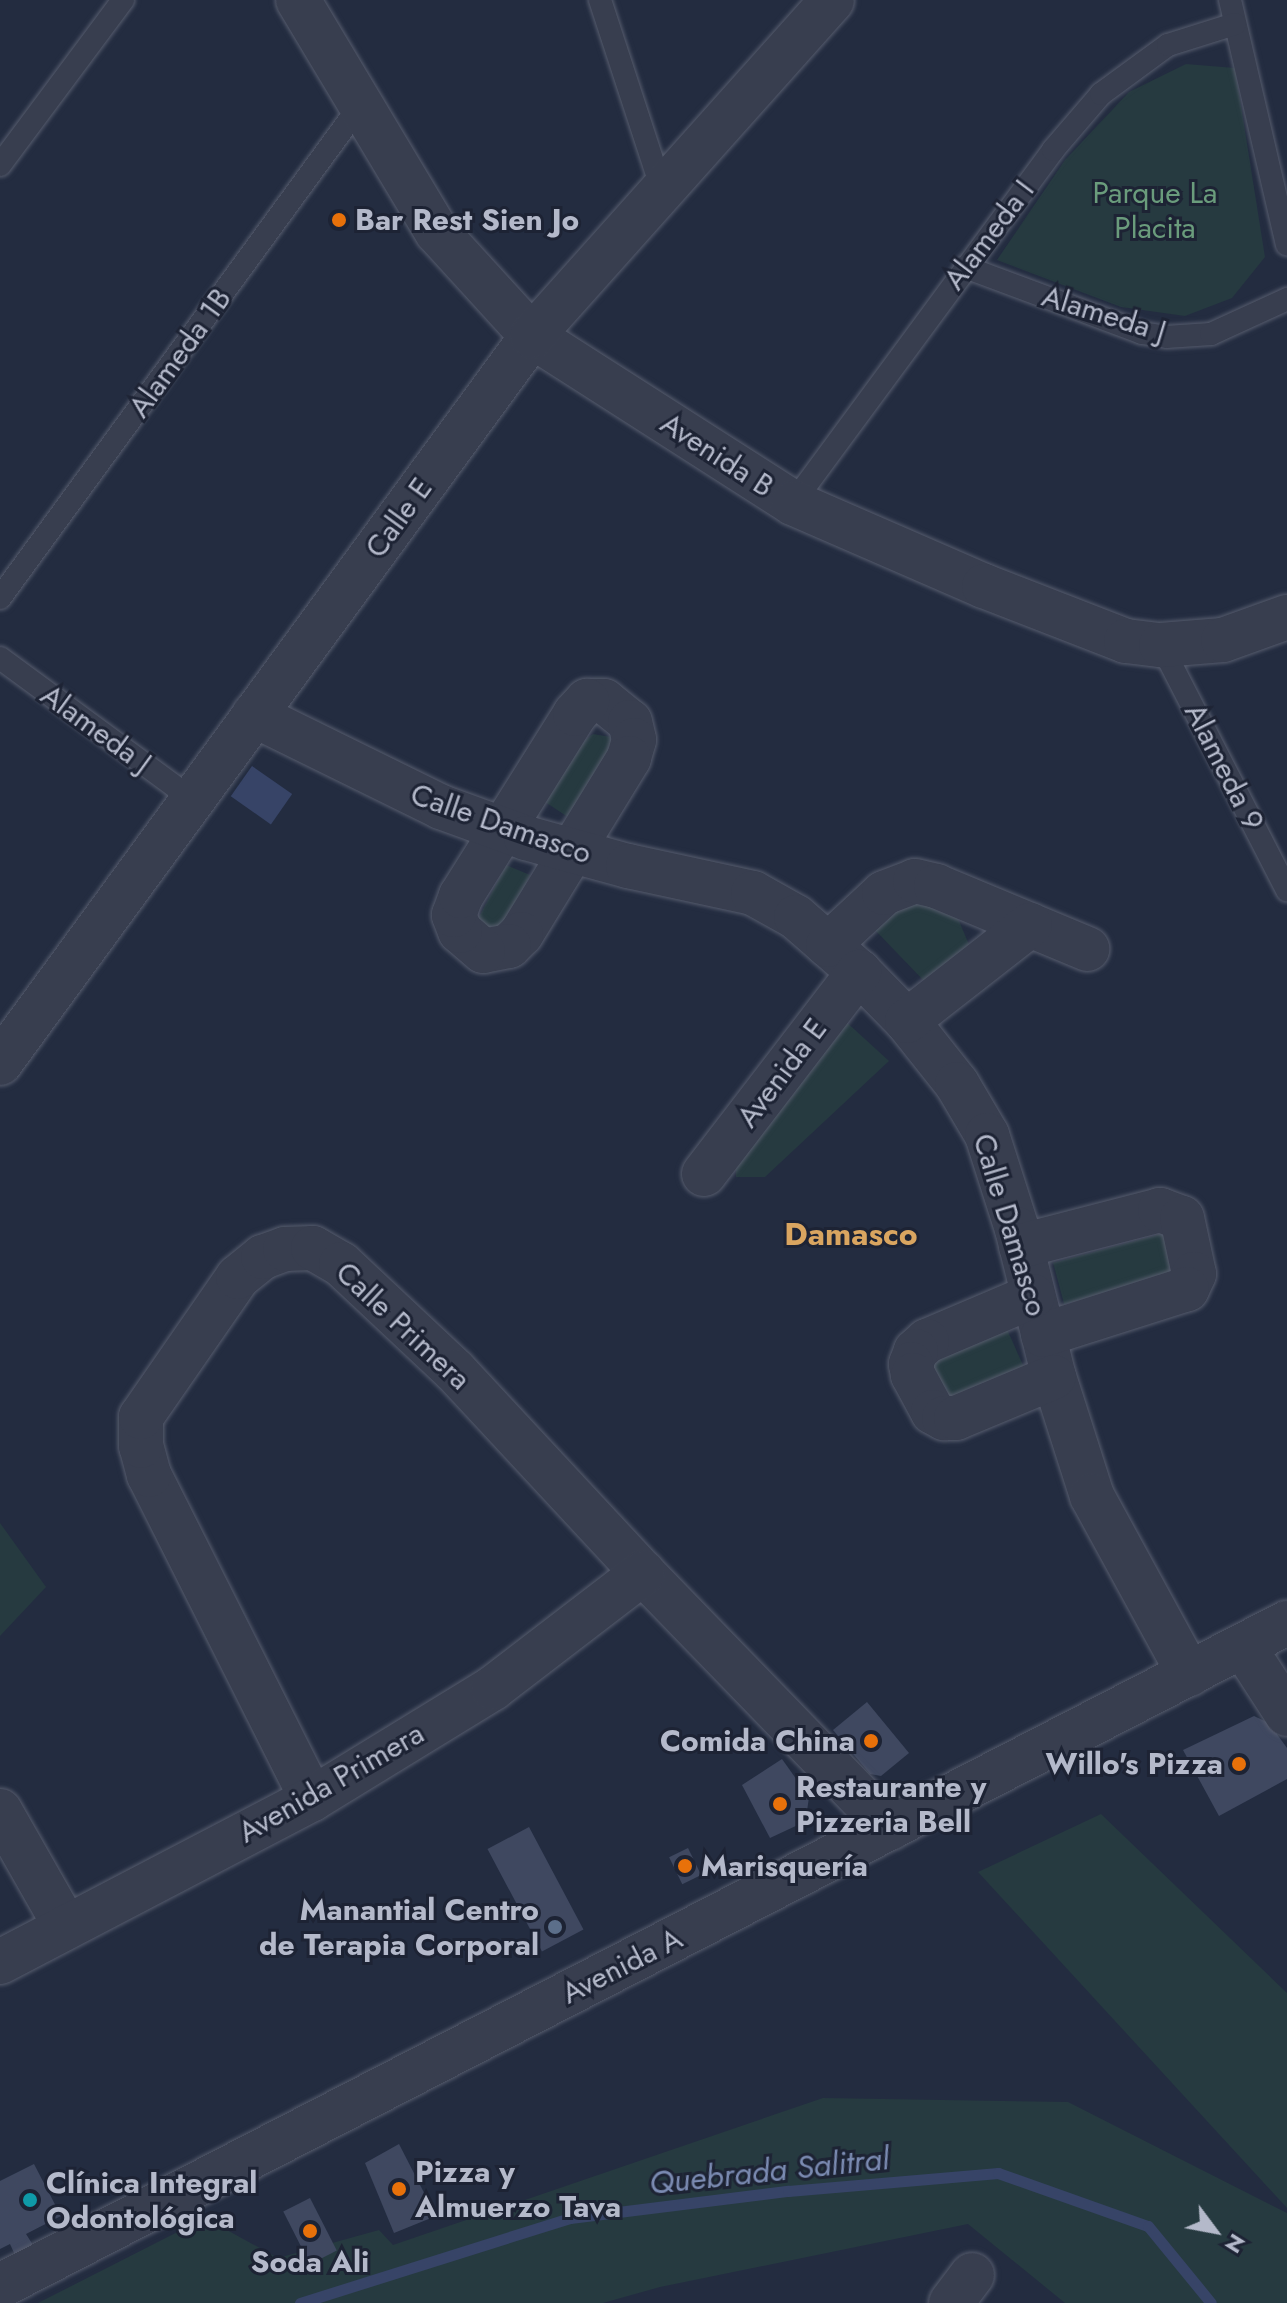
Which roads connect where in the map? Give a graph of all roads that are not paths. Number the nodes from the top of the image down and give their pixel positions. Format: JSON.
{"nodes":[{"id":1,"x":123,"y":0,"type":"edge"},
{"id":2,"x":600,"y":0,"type":"edge"},
{"id":3,"x":832,"y":0,"type":"edge"},
{"id":4,"x":1230,"y":0,"type":"edge"},
{"id":5,"x":311,"y":4,"type":"edge"},
{"id":6,"x":1235,"y":24,"type":"junction"},
{"id":7,"x":359,"y":107,"type":"junction"},
{"id":8,"x":0,"y":165,"type":"edge"},
{"id":9,"x":662,"y":190,"type":"junction"},
{"id":10,"x":1287,"y":244,"type":"edge"},
{"id":11,"x":965,"y":267,"type":"junction"},
{"id":12,"x":1287,"y":299,"type":"edge"},
{"id":13,"x":532,"y":336,"type":"junction"},
{"id":14,"x":793,"y":503,"type":"junction"},
{"id":15,"x":0,"y":598,"type":"edge"},
{"id":16,"x":1287,"y":617,"type":"edge"},
{"id":17,"x":1161,"y":645,"type":"junction"},
{"id":18,"x":0,"y":658,"type":"edge"},
{"id":19,"x":254,"y":715,"type":"junction"},
{"id":20,"x":193,"y":800,"type":"junction"},
{"id":21,"x":501,"y":829,"type":"junction"},
{"id":22,"x":572,"y":851,"type":"junction"},
{"id":23,"x":1287,"y":890,"type":"edge"},
{"id":24,"x":1030,"y":925,"type":"junction"},
{"id":25,"x":1087,"y":949,"type":"dead end"},
{"id":26,"x":844,"y":959,"type":"junction"},
{"id":27,"x":907,"y":1021,"type":"junction"},
{"id":28,"x":0,"y":1063,"type":"edge"},
{"id":29,"x":704,"y":1174,"type":"dead end"},
{"id":30,"x":1021,"y":1246,"type":"junction"},
{"id":31,"x":1038,"y":1316,"type":"junction"},
{"id":32,"x":1054,"y":1377,"type":"junction"},
{"id":33,"x":643,"y":1573,"type":"junction"},
{"id":34,"x":1287,"y":1623,"type":"edge"},
{"id":35,"x":1243,"y":1646,"type":"junction"},
{"id":36,"x":1189,"y":1674,"type":"junction"},
{"id":37,"x":1287,"y":1714,"type":"edge"},
{"id":38,"x":312,"y":1799,"type":"junction"},
{"id":39,"x":0,"y":1811,"type":"edge"},
{"id":40,"x":890,"y":1828,"type":"junction"},
{"id":41,"x":66,"y":1927,"type":"junction"},
{"id":42,"x":0,"y":1962,"type":"edge"},
{"id":43,"x":0,"y":2286,"type":"edge"}],
"edges":[{"from":1,"to":8,"type":"lane"},
{"from":2,"to":9,"type":"lane"},
{"from":3,"to":9,"type":"street","name":"Calle E"},
{"from":4,"to":6,"type":"lane"},
{"from":5,"to":7,"type":"street","name":"Avenida B"},
{"from":6,"to":10,"type":"lane"},
{"from":6,"to":11,"type":"lane","name":"Alameda I"},
{"from":7,"to":13,"type":"street","name":"Avenida B"},
{"from":7,"to":15,"type":"lane","name":"Alameda 1B"},
{"from":9,"to":13,"type":"street","name":"Calle E"},
{"from":11,"to":12,"type":"lane","name":"Alameda J"},
{"from":11,"to":14,"type":"lane","name":"Alameda I"},
{"from":13,"to":14,"type":"street","name":"Avenida B"},
{"from":13,"to":19,"type":"street","name":"Calle E"},
{"from":14,"to":17,"type":"street","name":"Avenida B"},
{"from":16,"to":17,"type":"street","name":"Avenida B"},
{"from":17,"to":23,"type":"lane","name":"Alameda 9"},
{"from":18,"to":20,"type":"lane","name":"Alameda J"},
{"from":19,"to":20,"type":"street","name":"Calle E"},
{"from":19,"to":21,"type":"street","name":"Calle Damasco"},
{"from":20,"to":28,"type":"street","name":"Calle E"},
{"from":21,"to":22,"type":"street","name":"Calle Damasco"},
{"from":21,"to":22,"type":"street"},
{"from":21,"to":22,"type":"street"},
{"from":22,"to":26,"type":"street","name":"Calle Damasco"},
{"from":24,"to":25,"type":"street","name":"Avenida E"},
{"from":24,"to":26,"type":"street","name":"Avenida E"},
{"from":24,"to":27,"type":"street"},
{"from":26,"to":27,"type":"street","name":"Calle Damasco"},
{"from":26,"to":29,"type":"street","name":"Avenida E"},
{"from":27,"to":30,"type":"street","name":"Calle Damasco"},
{"from":30,"to":31,"type":"street","name":"Calle Damasco"},
{"from":30,"to":31,"type":"street"},
{"from":31,"to":32,"type":"street","name":"Calle Damasco"},
{"from":31,"to":32,"type":"street"},
{"from":32,"to":36,"type":"street","name":"Calle Damasco"},
{"from":33,"to":38,"type":"street","name":"Avenida Primera"},
{"from":33,"to":38,"type":"street","name":"Calle Primera"},
{"from":33,"to":40,"type":"street","name":"Calle Primera"},
{"from":34,"to":35,"type":"street","name":"Avenida A"},
{"from":35,"to":36,"type":"street","name":"Avenida A"},
{"from":35,"to":37,"type":"street"},
{"from":36,"to":40,"type":"street","name":"Avenida A"},
{"from":38,"to":41,"type":"street","name":"Avenida Primera"},
{"from":39,"to":41,"type":"street"},
{"from":40,"to":43,"type":"street","name":"Avenida A"},
{"from":41,"to":42,"type":"street","name":"Avenida Primera"}]}
